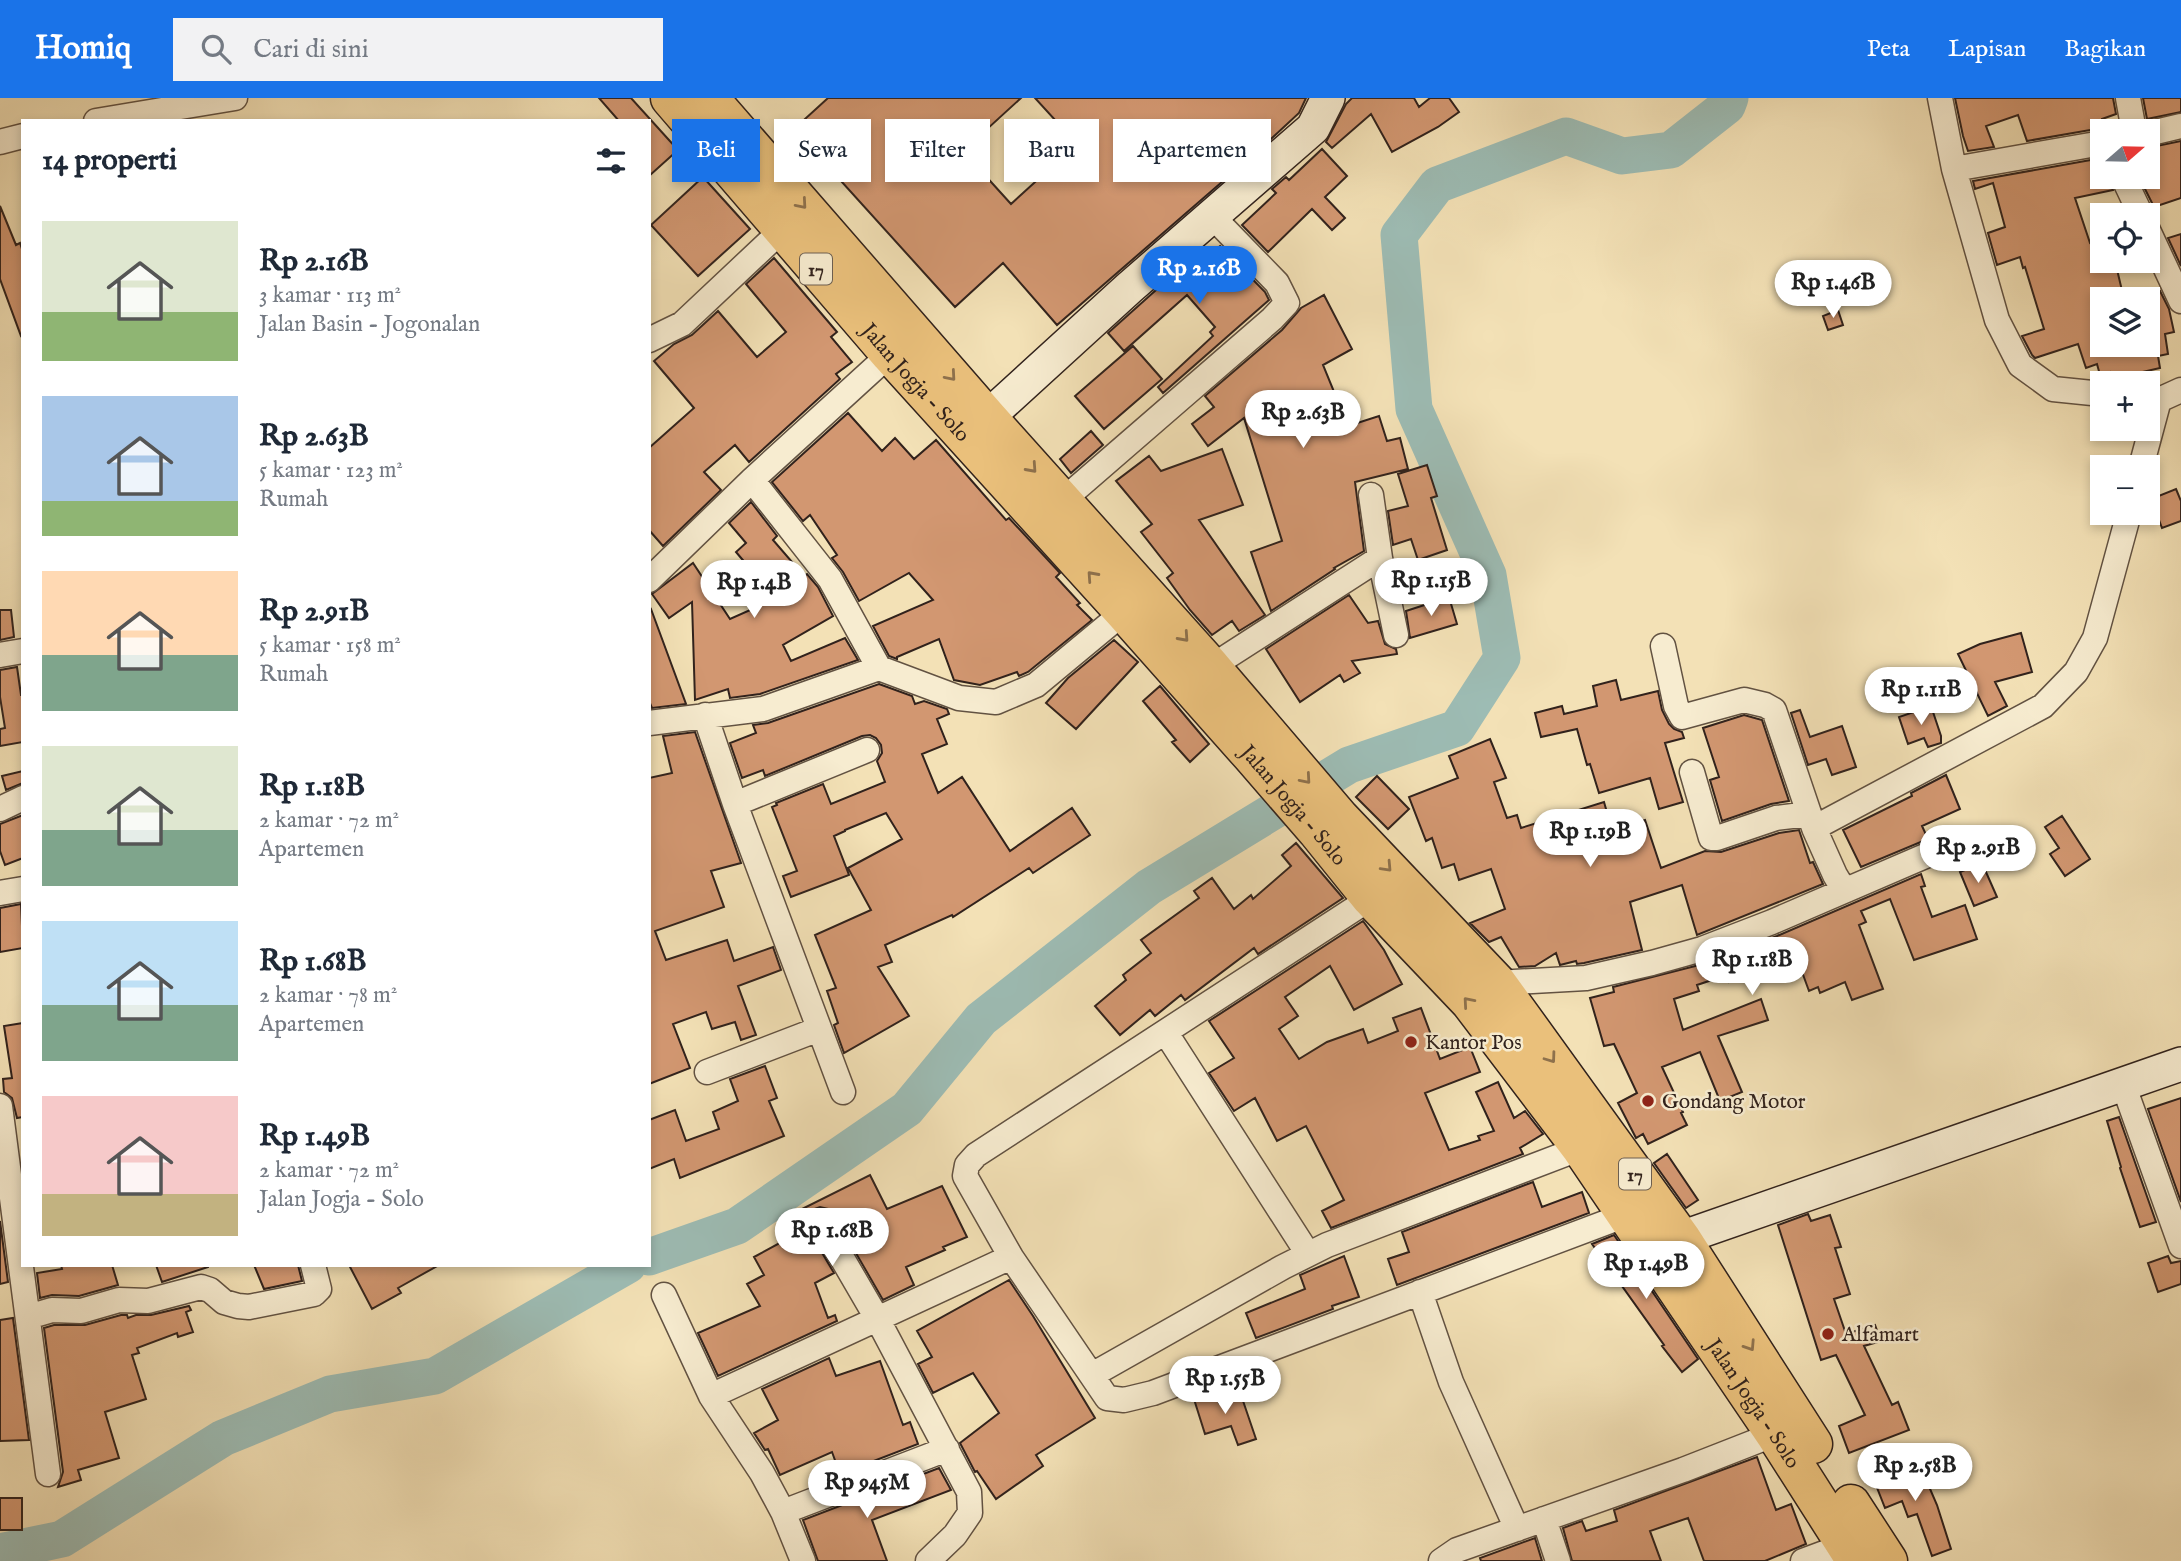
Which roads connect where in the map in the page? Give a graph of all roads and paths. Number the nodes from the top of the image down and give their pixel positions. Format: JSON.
{"nodes":[{"id":1,"x":235,"y":98,"type":"edge"},
{"id":2,"x":670,"y":98,"type":"edge"},
{"id":3,"x":709,"y":98,"type":"edge"},
{"id":4,"x":1328,"y":98,"type":"edge"},
{"id":5,"x":1940,"y":98,"type":"edge"},
{"id":6,"x":2128,"y":98,"type":"edge"},
{"id":7,"x":189,"y":113,"type":"edge"},
{"id":8,"x":119,"y":119,"type":"edge"},
{"id":9,"x":2132,"y":119,"type":"edge"},
{"id":10,"x":2181,"y":127,"type":"edge"},
{"id":11,"x":2160,"y":131,"type":"edge"},
{"id":12,"x":21,"y":137,"type":"edge"},
{"id":13,"x":0,"y":142,"type":"edge"},
{"id":14,"x":2090,"y":145,"type":"edge"},
{"id":15,"x":1954,"y":169,"type":"junction"},
{"id":16,"x":1212,"y":216,"type":"junction"},
{"id":17,"x":783,"y":229,"type":"junction"},
{"id":18,"x":2160,"y":256,"type":"edge"},
{"id":19,"x":2181,"y":300,"type":"edge"},
{"id":20,"x":651,"y":339,"type":"edge"},
{"id":21,"x":890,"y":354,"type":"junction"},
{"id":22,"x":2090,"y":393,"type":"edge"},
{"id":23,"x":2162,"y":396,"type":"edge"},
{"id":24,"x":976,"y":427,"type":"junction"},
{"id":25,"x":2145,"y":455,"type":"edge"},
{"id":26,"x":752,"y":480,"type":"junction"},
{"id":27,"x":1371,"y":495,"type":"dead end"},
{"id":28,"x":1062,"y":501,"type":"junction"},
{"id":29,"x":2126,"y":525,"type":"edge"},
{"id":30,"x":1380,"y":558,"type":"junction"},
{"id":31,"x":651,"y":578,"type":"edge"},
{"id":32,"x":1124,"y":612,"type":"junction"},
{"id":33,"x":1396,"y":635,"type":"dead end"},
{"id":34,"x":1663,"y":646,"type":"dead end"},
{"id":35,"x":21,"y":651,"type":"edge"},
{"id":36,"x":0,"y":654,"type":"edge"},
{"id":37,"x":1212,"y":667,"type":"junction"},
{"id":38,"x":878,"y":668,"type":"junction"},
{"id":39,"x":705,"y":715,"type":"junction"},
{"id":40,"x":651,"y":723,"type":"edge"},
{"id":41,"x":1262,"y":747,"type":"junction"},
{"id":42,"x":867,"y":750,"type":"dead end"},
{"id":43,"x":1692,"y":772,"type":"dead end"},
{"id":44,"x":21,"y":800,"type":"edge"},
{"id":45,"x":735,"y":804,"type":"junction"},
{"id":46,"x":0,"y":809,"type":"edge"},
{"id":47,"x":1812,"y":821,"type":"junction"},
{"id":48,"x":1329,"y":825,"type":"junction"},
{"id":49,"x":1960,"y":841,"type":"dead end"},
{"id":50,"x":21,"y":889,"type":"edge"},
{"id":51,"x":1844,"y":890,"type":"junction"},
{"id":52,"x":0,"y":893,"type":"edge"},
{"id":53,"x":1371,"y":898,"type":"junction"},
{"id":54,"x":1497,"y":983,"type":"junction"},
{"id":55,"x":819,"y":1029,"type":"junction"},
{"id":56,"x":1166,"y":1033,"type":"junction"},
{"id":57,"x":2181,"y":1064,"type":"edge"},
{"id":58,"x":707,"y":1072,"type":"dead end"},
{"id":59,"x":2123,"y":1084,"type":"junction"},
{"id":60,"x":843,"y":1092,"type":"dead end"},
{"id":61,"x":0,"y":1106,"type":"edge"},
{"id":62,"x":1581,"y":1148,"type":"junction"},
{"id":63,"x":10,"y":1167,"type":"edge"},
{"id":64,"x":1626,"y":1215,"type":"junction"},
{"id":65,"x":821,"y":1222,"type":"dead end"},
{"id":66,"x":1681,"y":1238,"type":"junction"},
{"id":67,"x":2181,"y":1246,"type":"edge"},
{"id":68,"x":1308,"y":1254,"type":"junction"},
{"id":69,"x":1011,"y":1257,"type":"junction"},
{"id":70,"x":21,"y":1264,"type":"edge"},
{"id":71,"x":21,"y":1267,"type":"edge"},
{"id":72,"x":314,"y":1267,"type":"edge"},
{"id":73,"x":1420,"y":1292,"type":"junction"},
{"id":74,"x":664,"y":1295,"type":"dead end"},
{"id":75,"x":27,"y":1317,"type":"junction"},
{"id":76,"x":878,"y":1320,"type":"junction"},
{"id":77,"x":1091,"y":1375,"type":"junction"},
{"id":78,"x":711,"y":1396,"type":"junction"},
{"id":79,"x":1775,"y":1434,"type":"junction"},
{"id":80,"x":947,"y":1449,"type":"junction"},
{"id":81,"x":48,"y":1474,"type":"dead end"},
{"id":82,"x":783,"y":1512,"type":"junction"},
{"id":83,"x":1544,"y":1519,"type":"junction"},
{"id":84,"x":1517,"y":1529,"type":"junction"},
{"id":85,"x":1851,"y":1553,"type":"edge"},
{"id":86,"x":803,"y":1561,"type":"edge"},
{"id":87,"x":928,"y":1561,"type":"edge"},
{"id":88,"x":1441,"y":1561,"type":"edge"},
{"id":89,"x":1558,"y":1561,"type":"edge"},
{"id":90,"x":1803,"y":1561,"type":"edge"},
{"id":91,"x":1888,"y":1561,"type":"edge"}],
"edges":[{"from":1,"to":7,"type":"street"},
{"from":2,"to":17,"type":"highway","name":"Jalan Jogja - Solo","number":"17"},
{"from":3,"to":24,"type":"highway","name":"Jalan Jogja - Solo","number":"17","one_way":true},
{"from":4,"to":16,"type":"street"},
{"from":5,"to":15,"type":"street"},
{"from":6,"to":9,"type":"street"},
{"from":7,"to":8,"type":"street"},
{"from":10,"to":11,"type":"street"},
{"from":12,"to":13,"type":"street"},
{"from":14,"to":15,"type":"street"},
{"from":15,"to":22,"type":"street"},
{"from":16,"to":24,"type":"street"},
{"from":16,"to":28,"type":"street"},
{"from":17,"to":20,"type":"street"},
{"from":17,"to":21,"type":"highway","name":"Jalan Jogja - Solo","number":"17"},
{"from":18,"to":19,"type":"street"},
{"from":21,"to":24,"type":"highway","name":"Jalan Jogja - Solo","number":"17"},
{"from":21,"to":26,"type":"street"},
{"from":23,"to":25,"type":"street"},
{"from":24,"to":28,"type":"highway","name":"Jalan Jogja - Solo","number":"17","one_way":true},
{"from":32,"to":24,"type":"highway","name":"Jalan Jogja - Solo","number":"17","one_way":true},
{"from":26,"to":31,"type":"street"},
{"from":26,"to":38,"type":"street"},
{"from":27,"to":30,"type":"street"},
{"from":28,"to":37,"type":"highway","name":"Jalan Jogja - Solo","number":"17","one_way":true},
{"from":29,"to":47,"type":"street"},
{"from":30,"to":33,"type":"street"},
{"from":30,"to":37,"type":"street"},
{"from":32,"to":38,"type":"street"},
{"from":32,"to":41,"type":"highway","name":"Jalan Jogja - Solo","number":"17"},
{"from":34,"to":47,"type":"street"},
{"from":35,"to":36,"type":"street"},
{"from":37,"to":41,"type":"highway","name":"Jalan Jogja - Solo","number":"17"},
{"from":38,"to":39,"type":"street"},
{"from":39,"to":40,"type":"street"},
{"from":39,"to":45,"type":"street"},
{"from":41,"to":48,"type":"highway","name":"Jalan Jogja - Solo","number":"17"},
{"from":42,"to":45,"type":"street"},
{"from":43,"to":47,"type":"street"},
{"from":44,"to":46,"type":"street"},
{"from":45,"to":55,"type":"street"},
{"from":47,"to":51,"type":"street"},
{"from":48,"to":53,"type":"highway","name":"Jalan Jogja - Solo","number":"17"},
{"from":48,"to":54,"type":"highway","name":"Jalan Jogja - Solo","number":"17","one_way":true},
{"from":49,"to":51,"type":"street"},
{"from":50,"to":52,"type":"street"},
{"from":51,"to":54,"type":"street"},
{"from":53,"to":56,"type":"street"},
{"from":62,"to":53,"type":"highway","name":"Jalan Jogja - Solo","number":"17","one_way":true},
{"from":54,"to":66,"type":"highway","name":"Jalan Jogja - Solo","number":"17","one_way":true},
{"from":55,"to":58,"type":"street"},
{"from":55,"to":60,"type":"street"},
{"from":56,"to":68,"type":"street"},
{"from":56,"to":69,"type":"street"},
{"from":57,"to":59,"type":"street"},
{"from":59,"to":66,"type":"street"},
{"from":59,"to":67,"type":"street"},
{"from":61,"to":63,"type":"street"},
{"from":62,"to":64,"type":"highway","name":"Jalan Jogja - Solo","number":"17"},
{"from":62,"to":68,"type":"street"},
{"from":63,"to":70,"type":"street"},
{"from":64,"to":73,"type":"street"},
{"from":64,"to":79,"type":"highway","name":"Jalan Jogja - Solo","number":"17"},
{"from":65,"to":76,"type":"street"},
{"from":66,"to":91,"type":"highway","name":"Jalan Jogja - Solo","number":"17","one_way":true},
{"from":68,"to":77,"type":"street"},
{"from":69,"to":76,"type":"street"},
{"from":69,"to":77,"type":"street"},
{"from":71,"to":75,"type":"street"},
{"from":72,"to":75,"type":"street"},
{"from":73,"to":77,"type":"street"},
{"from":73,"to":84,"type":"street"},
{"from":74,"to":78,"type":"street"},
{"from":75,"to":81,"type":"street"},
{"from":76,"to":78,"type":"street"},
{"from":76,"to":80,"type":"street"},
{"from":78,"to":82,"type":"street"},
{"from":79,"to":83,"type":"street"},
{"from":79,"to":85,"type":"highway","name":"Jalan Jogja - Solo","number":"17"},
{"from":80,"to":82,"type":"street"},
{"from":80,"to":87,"type":"street"},
{"from":82,"to":86,"type":"street"},
{"from":83,"to":84,"type":"street"},
{"from":83,"to":89,"type":"street"},
{"from":84,"to":88,"type":"street"},
{"from":85,"to":90,"type":"street"}]}
